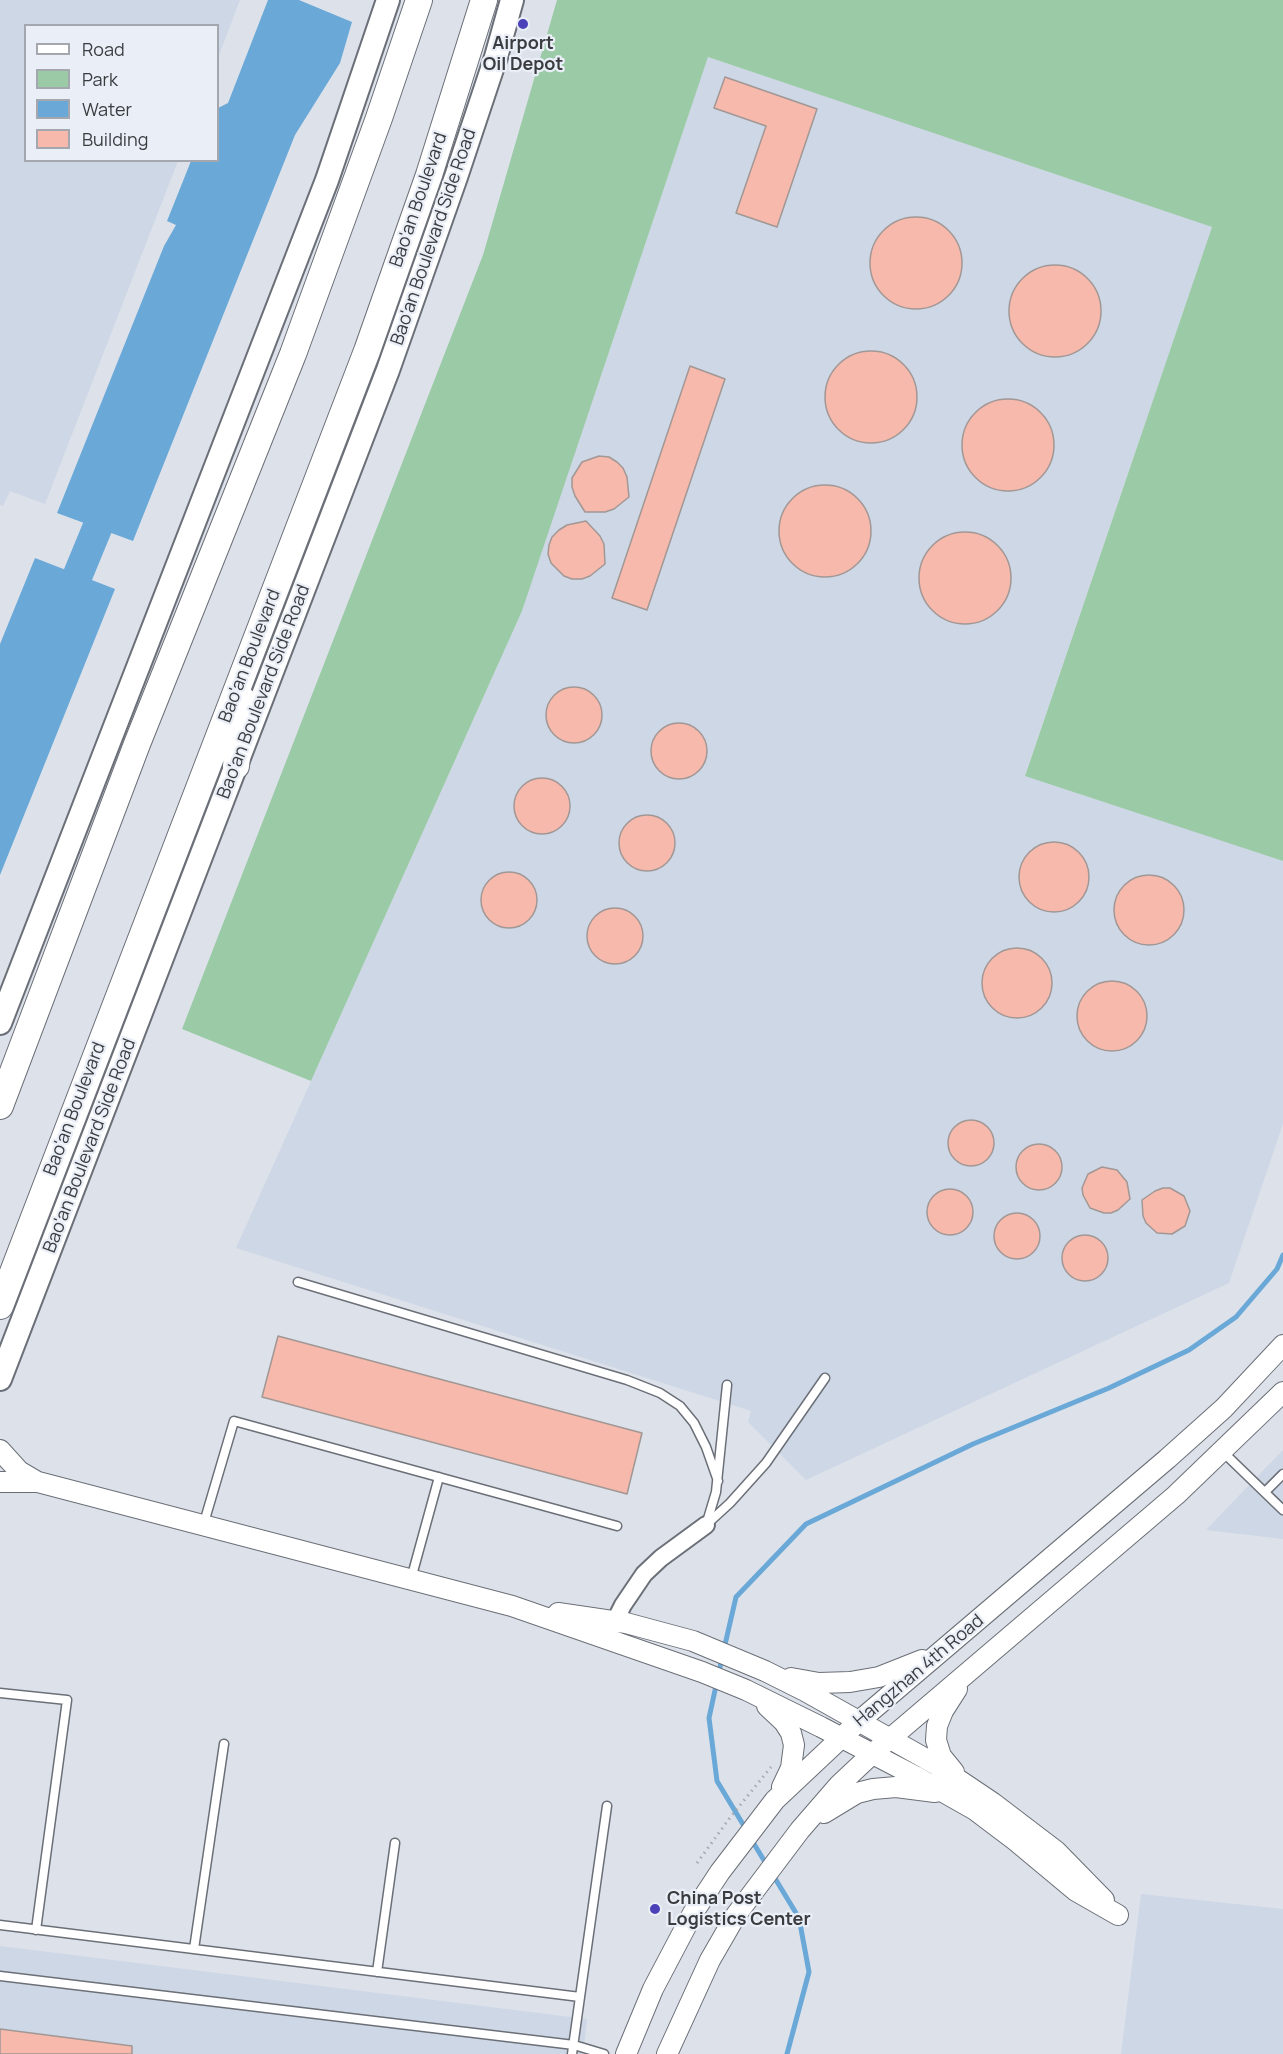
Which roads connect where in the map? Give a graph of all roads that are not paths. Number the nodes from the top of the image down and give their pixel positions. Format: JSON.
{"nodes":[{"id":1,"x":388,"y":0,"type":"edge"},
{"id":2,"x":419,"y":0,"type":"edge"},
{"id":3,"x":484,"y":0,"type":"edge"},
{"id":4,"x":513,"y":0,"type":"edge"},
{"id":5,"x":247,"y":666,"type":"junction"},
{"id":6,"x":236,"y":765,"type":"junction"},
{"id":7,"x":45,"y":988,"type":"junction"},
{"id":8,"x":0,"y":1023,"type":"edge"},
{"id":9,"x":0,"y":1067,"type":"edge"},
{"id":10,"x":0,"y":1106,"type":"edge"},
{"id":11,"x":298,"y":1282,"type":"dead end"},
{"id":12,"x":0,"y":1306,"type":"edge"},
{"id":13,"x":1283,"y":1345,"type":"edge"},
{"id":14,"x":825,"y":1377,"type":"dead end"},
{"id":15,"x":0,"y":1379,"type":"edge"},
{"id":16,"x":727,"y":1384,"type":"dead end"},
{"id":17,"x":1283,"y":1392,"type":"edge"},
{"id":18,"x":0,"y":1450,"type":"edge"},
{"id":19,"x":1223,"y":1452,"type":"junction"},
{"id":20,"x":1283,"y":1474,"type":"edge"},
{"id":21,"x":439,"y":1477,"type":"junction"},
{"id":22,"x":718,"y":1481,"type":"junction"},
{"id":23,"x":0,"y":1482,"type":"edge"},
{"id":24,"x":38,"y":1482,"type":"junction"},
{"id":25,"x":1265,"y":1492,"type":"junction"},
{"id":26,"x":1283,"y":1509,"type":"edge"},
{"id":27,"x":706,"y":1525,"type":"junction"},
{"id":28,"x":203,"y":1526,"type":"junction"},
{"id":29,"x":617,"y":1526,"type":"dead end"},
{"id":30,"x":411,"y":1580,"type":"junction"},
{"id":31,"x":512,"y":1606,"type":"junction"},
{"id":32,"x":615,"y":1621,"type":"junction"},
{"id":33,"x":941,"y":1651,"type":"junction"},
{"id":34,"x":978,"y":1664,"type":"junction"},
{"id":35,"x":765,"y":1671,"type":"junction"},
{"id":36,"x":746,"y":1690,"type":"junction"},
{"id":37,"x":0,"y":1693,"type":"edge"},
{"id":38,"x":858,"y":1722,"type":"junction"},
{"id":39,"x":841,"y":1737,"type":"junction"},
{"id":40,"x":889,"y":1739,"type":"junction"},
{"id":41,"x":224,"y":1744,"type":"dead end"},
{"id":42,"x":872,"y":1754,"type":"junction"},
{"id":43,"x":954,"y":1788,"type":"junction"},
{"id":44,"x":775,"y":1800,"type":"junction"},
{"id":45,"x":607,"y":1806,"type":"dead end"},
{"id":46,"x":800,"y":1830,"type":"junction"},
{"id":47,"x":395,"y":1843,"type":"dead end"},
{"id":48,"x":0,"y":1925,"type":"edge"},
{"id":49,"x":36,"y":1930,"type":"junction"},
{"id":50,"x":194,"y":1949,"type":"junction"},
{"id":51,"x":377,"y":1972,"type":"junction"},
{"id":52,"x":0,"y":1976,"type":"edge"},
{"id":53,"x":580,"y":1997,"type":"junction"},
{"id":54,"x":573,"y":2049,"type":"edge"},
{"id":55,"x":604,"y":2054,"type":"edge"},
{"id":56,"x":626,"y":2054,"type":"edge"},
{"id":57,"x":667,"y":2054,"type":"edge"}],
"edges":[{"from":1,"to":8,"type":"main road"},
{"from":2,"to":7,"type":"main road"},
{"from":3,"to":5,"type":"main road","name":"Bao'an Boulevard"},
{"from":4,"to":6,"type":"main road","name":"Bao'an Boulevard Side Road"},
{"from":5,"to":6,"type":"main road"},
{"from":5,"to":12,"type":"main road","name":"Bao'an Boulevard"},
{"from":6,"to":15,"type":"main road","name":"Bao'an Boulevard Side Road"},
{"from":7,"to":9,"type":"main road"},
{"from":7,"to":10,"type":"main road"},
{"from":11,"to":22,"type":"lane"},
{"from":13,"to":33,"type":"street","name":"Hangzhan 4th Road"},
{"from":14,"to":27,"type":"lane"},
{"from":16,"to":22,"type":"lane"},
{"from":17,"to":19,"type":"street","name":"Hangzhan 4th Road"},
{"from":18,"to":24,"type":"street"},
{"from":19,"to":25,"type":"lane"},
{"from":19,"to":34,"type":"street","name":"Hangzhan 4th Road"},
{"from":20,"to":25,"type":"lane"},
{"from":21,"to":28,"type":"lane"},
{"from":21,"to":29,"type":"lane"},
{"from":21,"to":30,"type":"lane"},
{"from":22,"to":27,"type":"lane"},
{"from":23,"to":24,"type":"street"},
{"from":24,"to":28,"type":"street"},
{"from":25,"to":26,"type":"lane"},
{"from":27,"to":32,"type":"street"},
{"from":28,"to":30,"type":"street"},
{"from":30,"to":31,"type":"street"},
{"from":31,"to":32,"type":"street"},
{"from":31,"to":36,"type":"street"},
{"from":32,"to":35,"type":"street"},
{"from":33,"to":35,"type":"street"},
{"from":33,"to":38,"type":"street","name":"Hangzhan 4th Road"},
{"from":34,"to":40,"type":"street","name":"Hangzhan 4th Road"},
{"from":34,"to":43,"type":"street"},
{"from":35,"to":38,"type":"street"},
{"from":36,"to":39,"type":"street"},
{"from":36,"to":44,"type":"street"},
{"from":37,"to":49,"type":"lane"},
{"from":38,"to":39,"type":"street","name":"Hangzhan 4th Road"},
{"from":38,"to":40,"type":"street"},
{"from":39,"to":42,"type":"street"},
{"from":39,"to":44,"type":"street","name":"Hangzhan 4th Road"},
{"from":40,"to":42,"type":"street","name":"Hangzhan 4th Road"},
{"from":40,"to":43,"type":"street"},
{"from":41,"to":50,"type":"lane"},
{"from":42,"to":43,"type":"street"},
{"from":42,"to":46,"type":"street","name":"Hangzhan 4th Road"},
{"from":43,"to":43,"type":"street"},
{"from":43,"to":46,"type":"street"},
{"from":44,"to":56,"type":"street","name":"Hangzhan 4th Road"},
{"from":45,"to":53,"type":"lane"},
{"from":46,"to":57,"type":"street","name":"Hangzhan 4th Road"},
{"from":47,"to":51,"type":"lane"},
{"from":48,"to":49,"type":"lane"},
{"from":49,"to":50,"type":"lane"},
{"from":50,"to":51,"type":"lane"},
{"from":51,"to":53,"type":"lane"},
{"from":52,"to":54,"type":"lane"},
{"from":53,"to":54,"type":"lane"},
{"from":54,"to":55,"type":"lane"}]}
